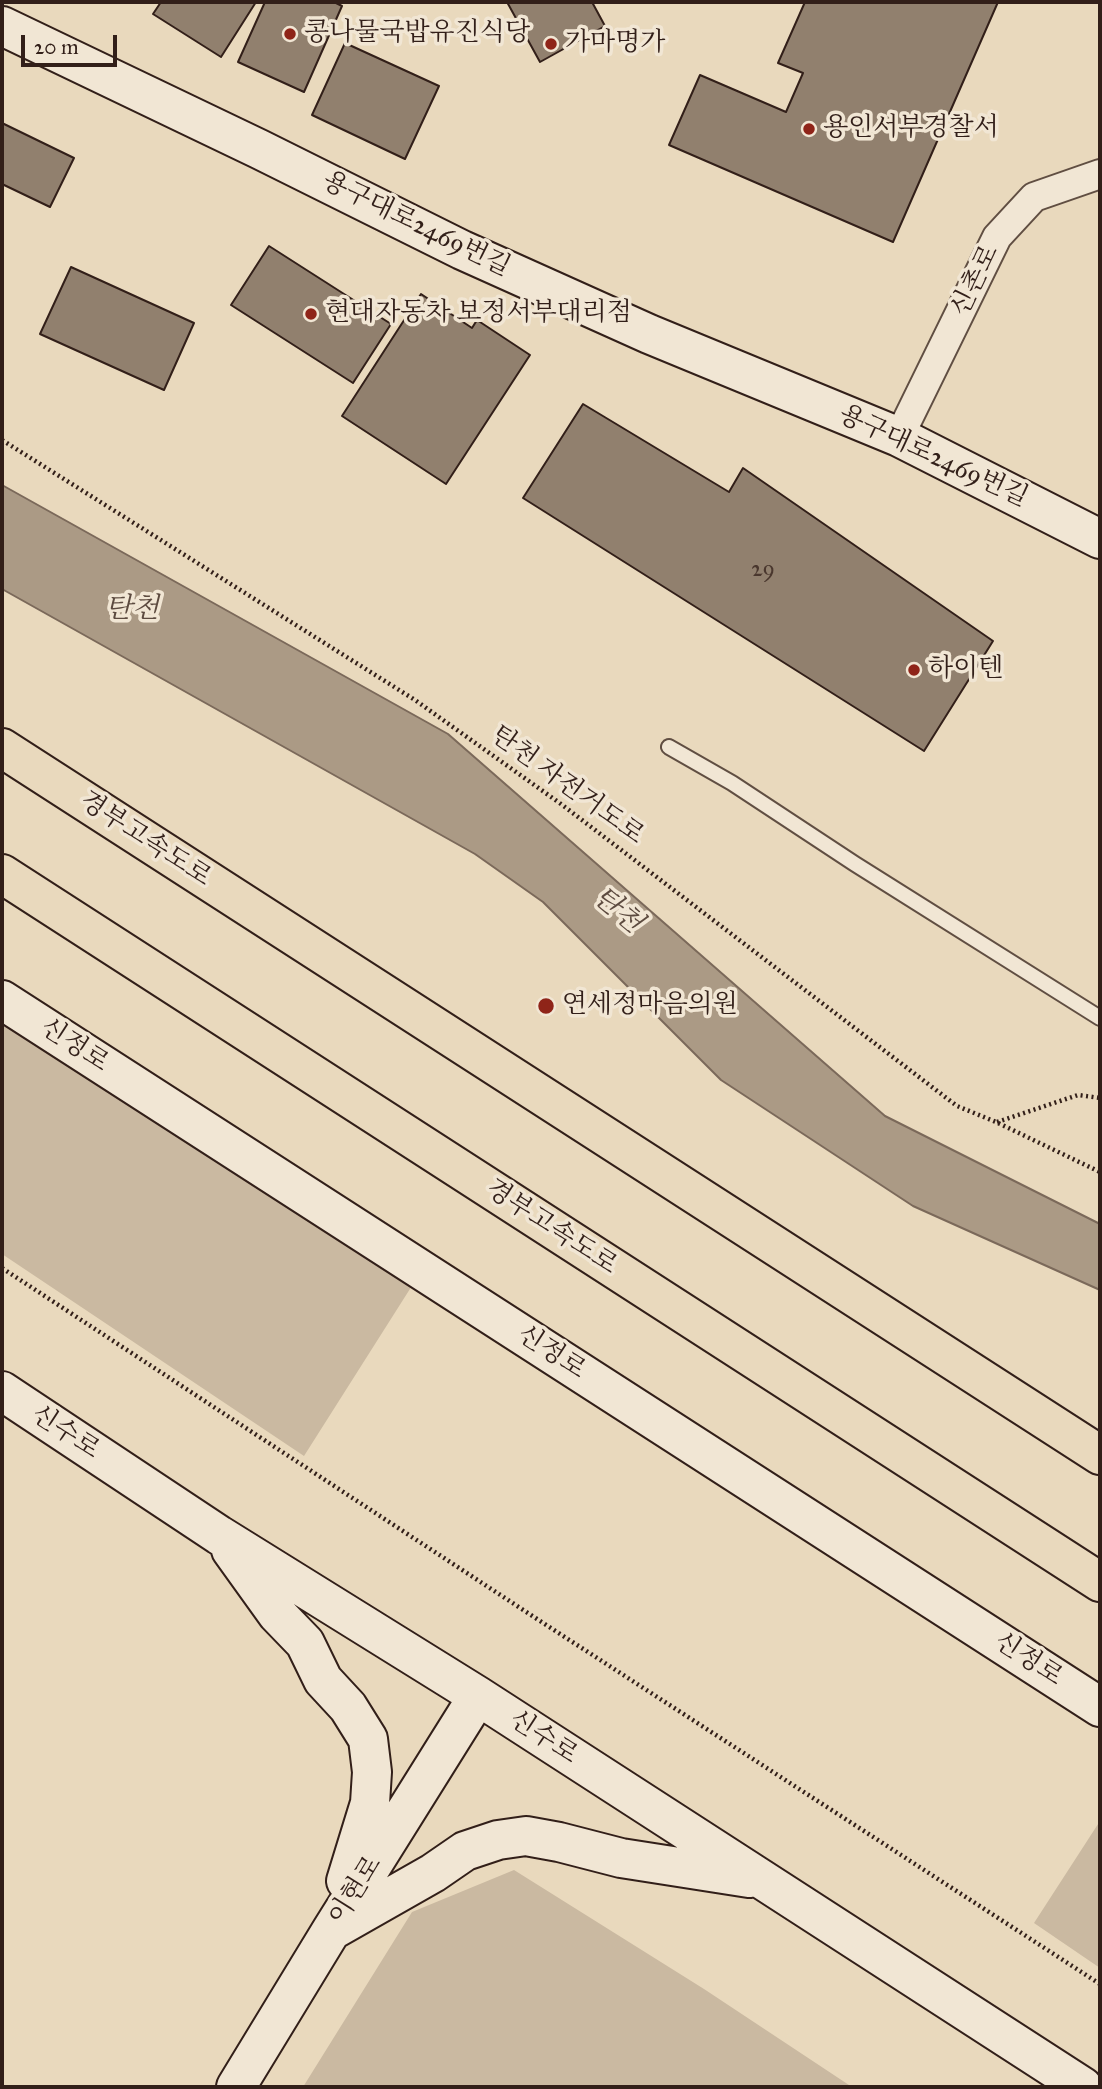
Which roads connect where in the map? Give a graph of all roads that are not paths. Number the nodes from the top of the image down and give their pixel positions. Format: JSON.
{"nodes":[{"id":1,"x":2,"y":26,"type":"edge"},
{"id":2,"x":1100,"y":174,"type":"edge"},
{"id":3,"x":899,"y":436,"type":"junction"},
{"id":4,"x":1100,"y":539,"type":"edge"},
{"id":5,"x":669,"y":747,"type":"dead end"},
{"id":6,"x":2,"y":748,"type":"edge"},
{"id":7,"x":2,"y":874,"type":"edge"},
{"id":8,"x":2,"y":1000,"type":"edge"},
{"id":9,"x":1100,"y":1018,"type":"edge"},
{"id":10,"x":2,"y":1391,"type":"edge"},
{"id":11,"x":1100,"y":1455,"type":"edge"},
{"id":12,"x":219,"y":1535,"type":"junction"},
{"id":13,"x":1100,"y":1582,"type":"edge"},
{"id":14,"x":478,"y":1696,"type":"junction"},
{"id":15,"x":1100,"y":1707,"type":"edge"},
{"id":16,"x":764,"y":1881,"type":"junction"},
{"id":17,"x":331,"y":1931,"type":"junction"},
{"id":18,"x":236,"y":2087,"type":"edge"},
{"id":19,"x":1083,"y":2087,"type":"edge"}],
"edges":[{"from":1,"to":3,"type":"street","name":"용구대로2469번길"},
{"from":2,"to":3,"type":"street","name":"신촌로"},
{"from":3,"to":4,"type":"street","name":"용구대로2469번길"},
{"from":5,"to":9,"type":"lane"},
{"from":6,"to":11,"type":"highway","name":"경부고속도로"},
{"from":7,"to":13,"type":"highway","name":"경부고속도로"},
{"from":8,"to":15,"type":"street","name":"신정로"},
{"from":10,"to":12,"type":"street","name":"신수로"},
{"from":12,"to":14,"type":"street","name":"신수로"},
{"from":12,"to":17,"type":"street"},
{"from":14,"to":16,"type":"street","name":"신수로"},
{"from":14,"to":17,"type":"street","name":"이현로"},
{"from":16,"to":17,"type":"street"},
{"from":16,"to":19,"type":"street","name":"신수로"},
{"from":17,"to":18,"type":"street","name":"이현로"}]}
